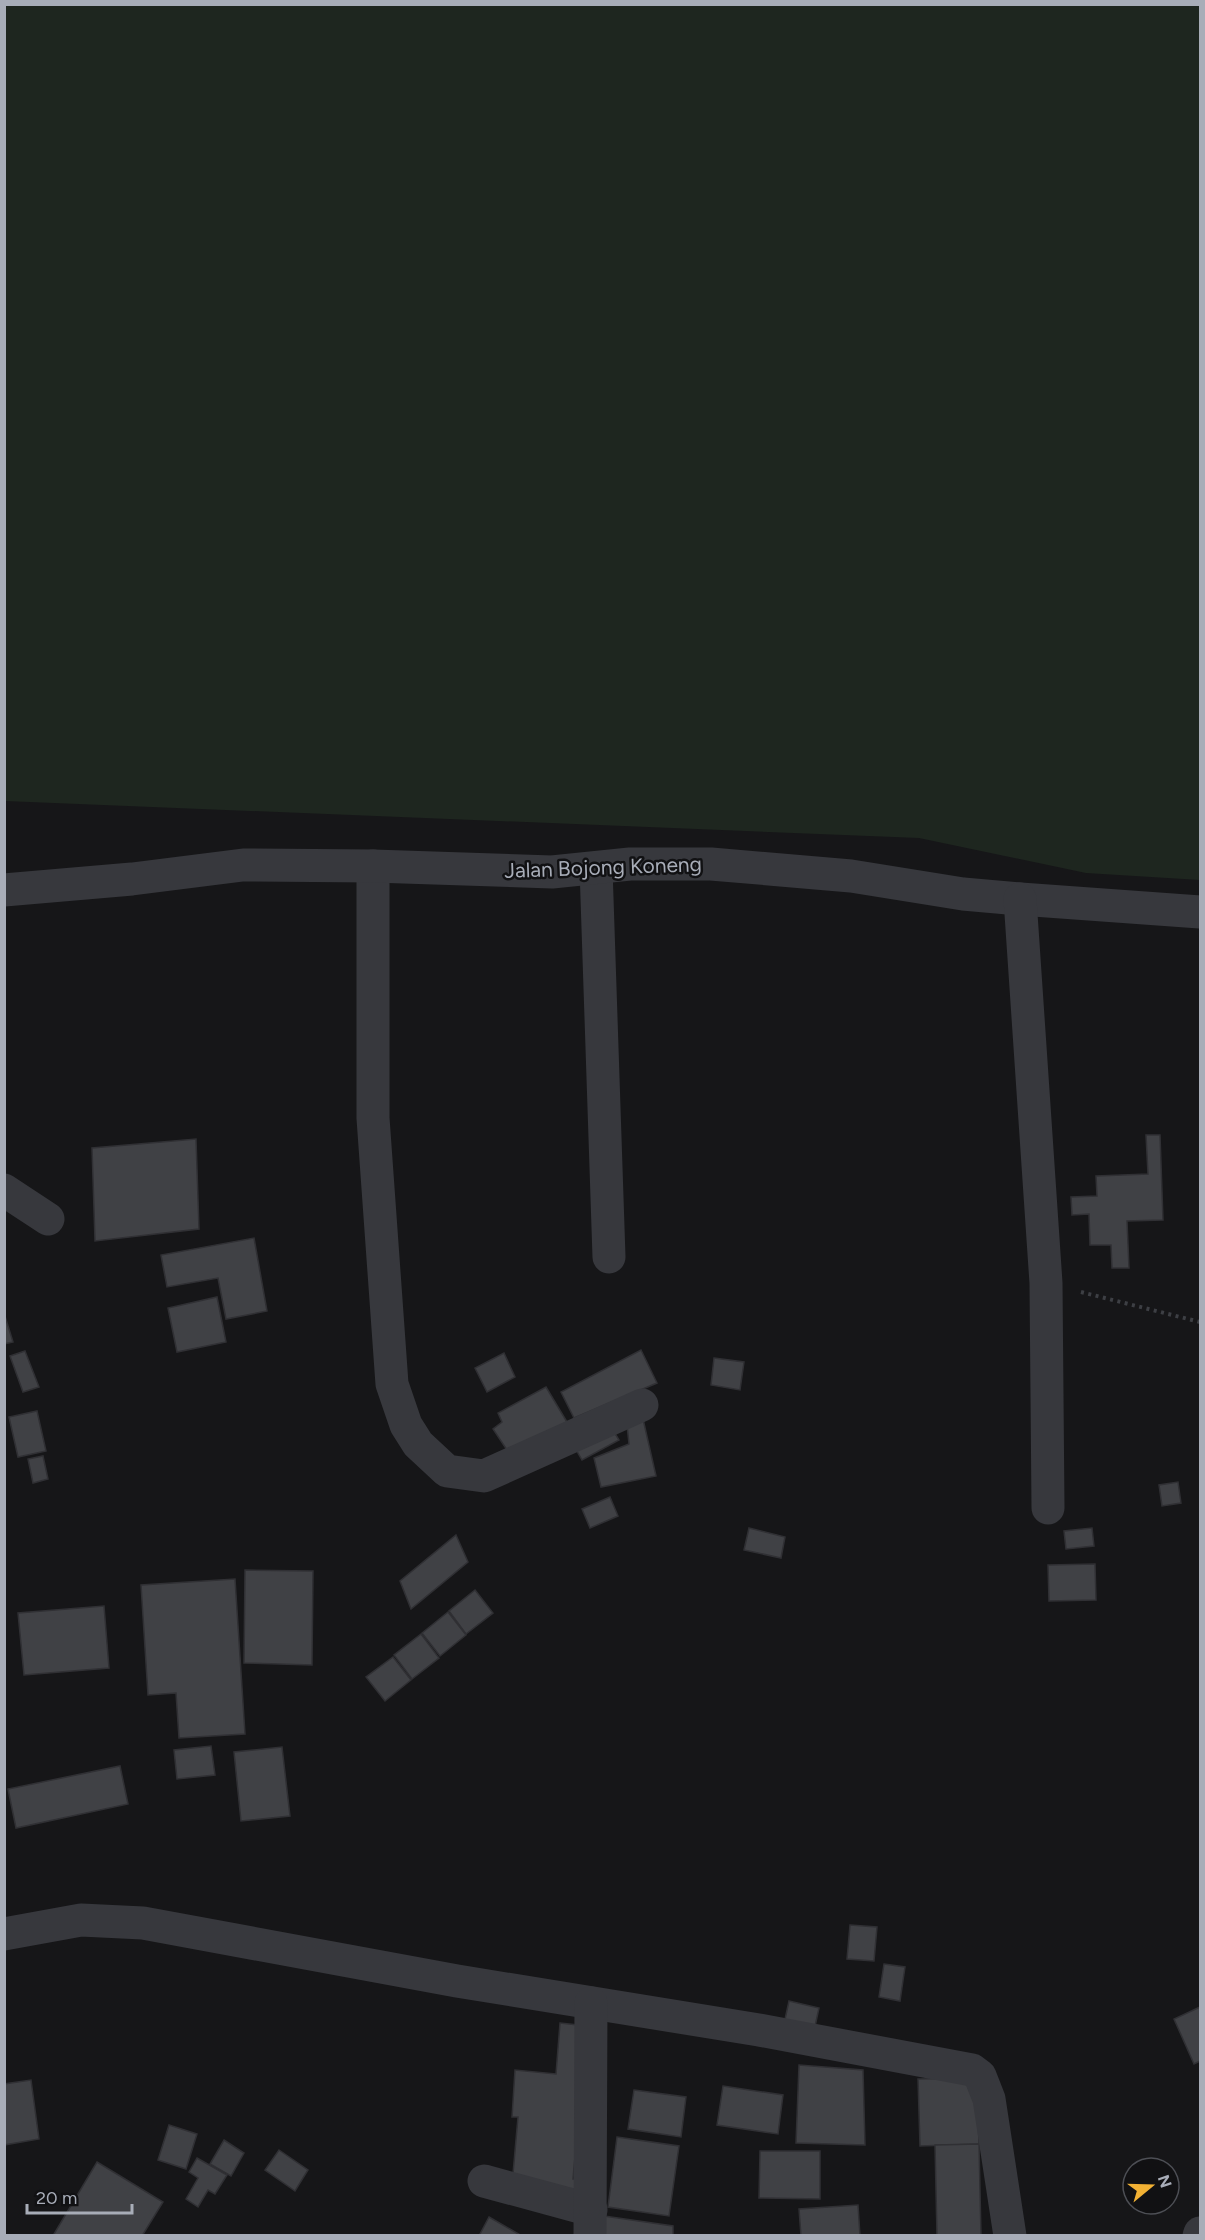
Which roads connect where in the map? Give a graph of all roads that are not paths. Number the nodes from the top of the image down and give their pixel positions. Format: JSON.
{"nodes":[{"id":1,"x":373,"y":866,"type":"junction"},
{"id":2,"x":596,"y":868,"type":"junction"},
{"id":3,"x":4,"y":890,"type":"edge"},
{"id":4,"x":1020,"y":899,"type":"junction"},
{"id":5,"x":1200,"y":912,"type":"edge"},
{"id":6,"x":4,"y":1190,"type":"edge"},
{"id":7,"x":48,"y":1219,"type":"dead end"},
{"id":8,"x":609,"y":1257,"type":"dead end"},
{"id":9,"x":642,"y":1405,"type":"dead end"},
{"id":10,"x":1048,"y":1508,"type":"dead end"},
{"id":11,"x":4,"y":1934,"type":"edge"},
{"id":12,"x":591,"y":2003,"type":"junction"},
{"id":13,"x":484,"y":2181,"type":"dead end"},
{"id":14,"x":591,"y":2222,"type":"edge"},
{"id":15,"x":1010,"y":2235,"type":"edge"}],
"edges":[{"from":1,"to":2,"type":"street","name":"Jalan Bojong Koneng"},
{"from":1,"to":3,"type":"street","name":"Jalan Bojong Koneng"},
{"from":1,"to":9,"type":"street"},
{"from":2,"to":4,"type":"street","name":"Jalan Bojong Koneng"},
{"from":2,"to":8,"type":"street"},
{"from":4,"to":5,"type":"street","name":"Jalan Bojong Koneng"},
{"from":4,"to":10,"type":"street"},
{"from":6,"to":7,"type":"street"},
{"from":11,"to":12,"type":"street"},
{"from":12,"to":14,"type":"street"},
{"from":12,"to":15,"type":"street"},
{"from":13,"to":14,"type":"street"}]}
